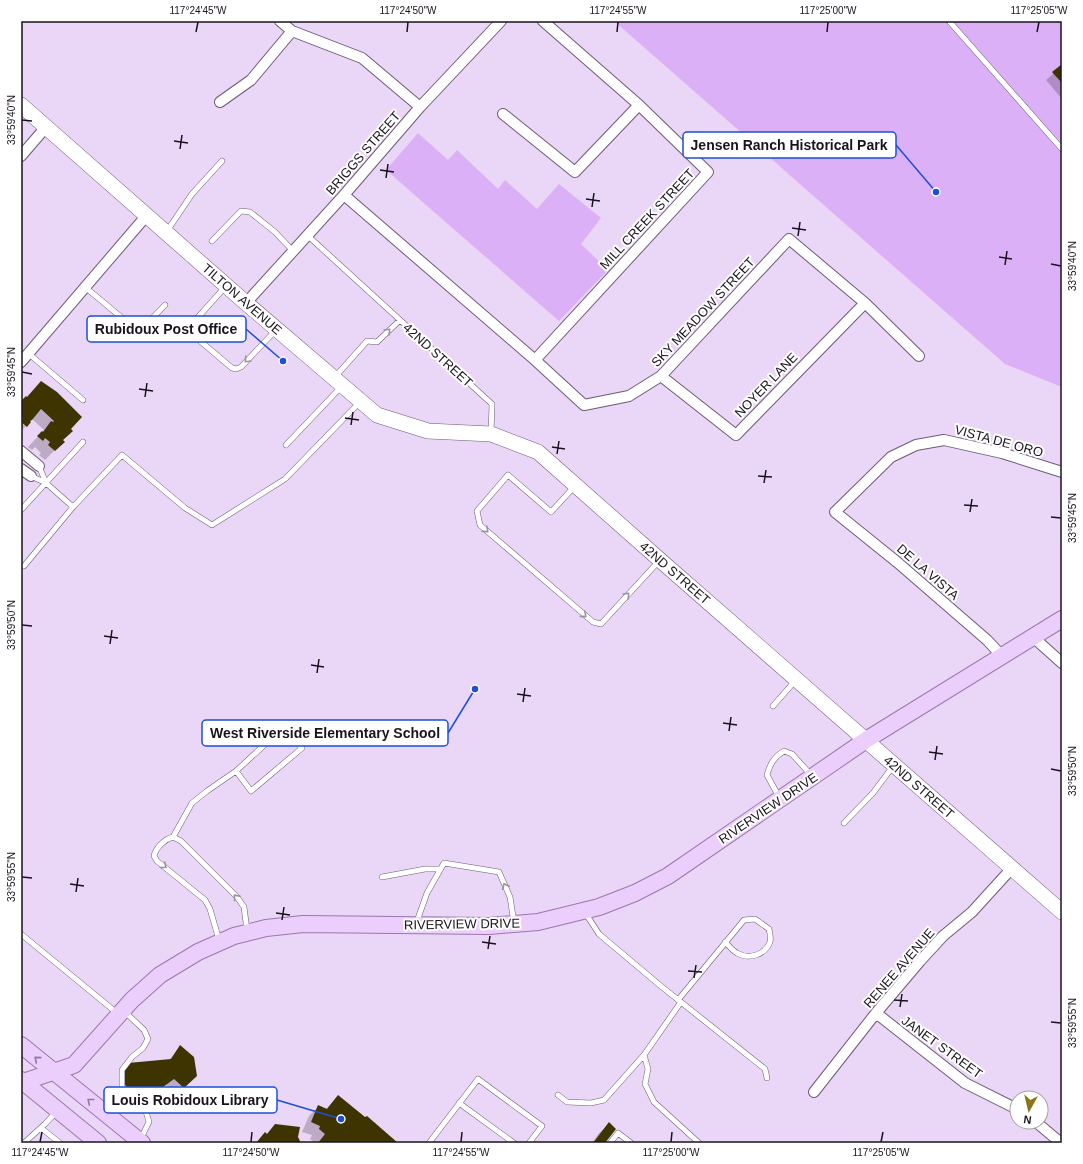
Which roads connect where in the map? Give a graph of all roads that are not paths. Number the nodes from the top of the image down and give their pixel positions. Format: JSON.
{"nodes":[{"id":1,"x":280,"y":21,"type":"edge"},
{"id":2,"x":501,"y":21,"type":"edge"},
{"id":3,"x":543,"y":21,"type":"edge"},
{"id":4,"x":949,"y":21,"type":"edge"},
{"id":5,"x":292,"y":32,"type":"junction"},
{"id":6,"x":220,"y":102,"type":"dead end"},
{"id":7,"x":21,"y":104,"type":"edge"},
{"id":8,"x":639,"y":105,"type":"junction"},
{"id":9,"x":420,"y":107,"type":"junction"},
{"id":10,"x":503,"y":114,"type":"dead end"},
{"id":11,"x":46,"y":127,"type":"junction"},
{"id":12,"x":1062,"y":149,"type":"edge"},
{"id":13,"x":21,"y":156,"type":"edge"},
{"id":14,"x":222,"y":161,"type":"dead end"},
{"id":15,"x":344,"y":195,"type":"junction"},
{"id":16,"x":147,"y":215,"type":"junction"},
{"id":17,"x":166,"y":232,"type":"junction"},
{"id":18,"x":307,"y":235,"type":"junction"},
{"id":19,"x":212,"y":241,"type":"dead end"},
{"id":20,"x":293,"y":251,"type":"junction"},
{"id":21,"x":226,"y":285,"type":"junction"},
{"id":22,"x":85,"y":287,"type":"junction"},
{"id":23,"x":246,"y":303,"type":"junction"},
{"id":24,"x":865,"y":303,"type":"junction"},
{"id":25,"x":165,"y":305,"type":"dead end"},
{"id":26,"x":400,"y":320,"type":"junction"},
{"id":27,"x":277,"y":329,"type":"junction"},
{"id":28,"x":28,"y":353,"type":"junction"},
{"id":29,"x":919,"y":356,"type":"dead end"},
{"id":30,"x":535,"y":360,"type":"junction"},
{"id":31,"x":21,"y":362,"type":"edge"},
{"id":32,"x":661,"y":376,"type":"junction"},
{"id":33,"x":339,"y":382,"type":"junction"},
{"id":34,"x":82,"y":400,"type":"dead end"},
{"id":35,"x":361,"y":401,"type":"junction"},
{"id":36,"x":490,"y":434,"type":"junction"},
{"id":37,"x":83,"y":442,"type":"dead end"},
{"id":38,"x":286,"y":445,"type":"dead end"},
{"id":39,"x":21,"y":451,"type":"edge"},
{"id":40,"x":38,"y":466,"type":"joint"},
{"id":41,"x":21,"y":469,"type":"edge"},
{"id":42,"x":1062,"y":472,"type":"edge"},
{"id":43,"x":31,"y":476,"type":"joint"},
{"id":44,"x":46,"y":483,"type":"junction"},
{"id":45,"x":576,"y":485,"type":"junction"},
{"id":46,"x":73,"y":508,"type":"junction"},
{"id":47,"x":21,"y":510,"type":"edge"},
{"id":48,"x":835,"y":512,"type":"joint"},
{"id":49,"x":660,"y":560,"type":"junction"},
{"id":50,"x":24,"y":566,"type":"dead end"},
{"id":51,"x":1062,"y":619,"type":"edge"},
{"id":52,"x":1033,"y":637,"type":"junction"},
{"id":53,"x":1002,"y":656,"type":"junction"},
{"id":54,"x":1062,"y":663,"type":"edge"},
{"id":55,"x":796,"y":679,"type":"junction"},
{"id":56,"x":773,"y":706,"type":"dead end"},
{"id":57,"x":866,"y":740,"type":"junction"},
{"id":58,"x":894,"y":765,"type":"junction"},
{"id":59,"x":236,"y":771,"type":"junction"},
{"id":60,"x":813,"y":777,"type":"junction"},
{"id":61,"x":780,"y":800,"type":"junction"},
{"id":62,"x":844,"y":824,"type":"dead end"},
{"id":63,"x":173,"y":837,"type":"junction"},
{"id":64,"x":1012,"y":868,"type":"junction"},
{"id":65,"x":440,"y":869,"type":"junction"},
{"id":66,"x":382,"y":878,"type":"dead end"},
{"id":67,"x":584,"y":911,"type":"junction"},
{"id":68,"x":1062,"y":912,"type":"edge"},
{"id":69,"x":514,"y":924,"type":"junction"},
{"id":70,"x":415,"y":925,"type":"junction"},
{"id":71,"x":247,"y":933,"type":"junction"},
{"id":72,"x":21,"y":934,"type":"edge"},
{"id":73,"x":220,"y":942,"type":"junction"},
{"id":74,"x":725,"y":942,"type":"junction"},
{"id":75,"x":680,"y":1001,"type":"junction"},
{"id":76,"x":121,"y":1013,"type":"junction"},
{"id":77,"x":876,"y":1013,"type":"junction"},
{"id":78,"x":21,"y":1046,"type":"edge"},
{"id":79,"x":644,"y":1055,"type":"junction"},
{"id":80,"x":53,"y":1072,"type":"junction"},
{"id":81,"x":767,"y":1078,"type":"dead end"},
{"id":82,"x":22,"y":1082,"type":"edge"},
{"id":83,"x":814,"y":1092,"type":"dead end"},
{"id":84,"x":558,"y":1095,"type":"dead end"},
{"id":85,"x":460,"y":1103,"type":"junction"},
{"id":86,"x":1009,"y":1105,"type":"edge"},
{"id":87,"x":58,"y":1110,"type":"junction"},
{"id":88,"x":40,"y":1128,"type":"junction"},
{"id":89,"x":1046,"y":1130,"type":"edge"},
{"id":90,"x":141,"y":1142,"type":"edge"},
{"id":91,"x":24,"y":1143,"type":"edge"},
{"id":92,"x":60,"y":1143,"type":"edge"},
{"id":93,"x":98,"y":1143,"type":"edge"},
{"id":94,"x":429,"y":1143,"type":"edge"},
{"id":95,"x":514,"y":1143,"type":"edge"},
{"id":96,"x":529,"y":1143,"type":"edge"},
{"id":97,"x":610,"y":1143,"type":"edge"},
{"id":98,"x":631,"y":1143,"type":"edge"},
{"id":99,"x":699,"y":1143,"type":"edge"},
{"id":100,"x":1061,"y":1143,"type":"edge"}],
"edges":[{"from":1,"to":5,"type":"street"},
{"from":2,"to":9,"type":"street","name":"BRIGGS STREET"},
{"from":3,"to":8,"type":"street","name":"MILL CREEK STREET"},
{"from":4,"to":12,"type":"lane"},
{"from":5,"to":6,"type":"street"},
{"from":5,"to":9,"type":"street"},
{"from":7,"to":11,"type":"street","name":"TILTON AVENUE"},
{"from":8,"to":10,"type":"street"},
{"from":8,"to":30,"type":"street","name":"MILL CREEK STREET"},
{"from":9,"to":15,"type":"street","name":"BRIGGS STREET"},
{"from":11,"to":13,"type":"street"},
{"from":11,"to":16,"type":"street","name":"TILTON AVENUE"},
{"from":14,"to":17,"type":"lane"},
{"from":15,"to":18,"type":"street","name":"BRIGGS STREET"},
{"from":15,"to":30,"type":"street","name":"SKY MEADOW STREET"},
{"from":16,"to":17,"type":"street","name":"TILTON AVENUE"},
{"from":16,"to":22,"type":"street"},
{"from":17,"to":21,"type":"street","name":"TILTON AVENUE"},
{"from":18,"to":20,"type":"street","name":"BRIGGS STREET"},
{"from":18,"to":26,"type":"lane","name":"42ND STREET"},
{"from":19,"to":20,"type":"lane"},
{"from":20,"to":23,"type":"street","name":"BRIGGS STREET"},
{"from":21,"to":23,"type":"street","name":"TILTON AVENUE"},
{"from":27,"to":21,"type":"lane","one_way":true},
{"from":22,"to":25,"type":"lane"},
{"from":22,"to":28,"type":"street"},
{"from":23,"to":27,"type":"street","name":"TILTON AVENUE"},
{"from":24,"to":29,"type":"street","name":"SKY MEADOW STREET"},
{"from":24,"to":32,"type":"street","name":"NOYER LANE"},
{"from":24,"to":32,"type":"street","name":"SKY MEADOW STREET"},
{"from":33,"to":26,"type":"lane","one_way":true},
{"from":26,"to":36,"type":"lane","name":"42ND STREET"},
{"from":27,"to":33,"type":"street","name":"TILTON AVENUE"},
{"from":28,"to":31,"type":"street"},
{"from":28,"to":34,"type":"lane"},
{"from":30,"to":32,"type":"street","name":"SKY MEADOW STREET"},
{"from":33,"to":35,"type":"street","name":"TILTON AVENUE"},
{"from":33,"to":38,"type":"lane"},
{"from":35,"to":36,"type":"street","name":"TILTON AVENUE"},
{"from":35,"to":46,"type":"lane"},
{"from":36,"to":45,"type":"street","name":"42ND STREET"},
{"from":37,"to":44,"type":"lane"},
{"from":39,"to":40,"type":"street"},
{"from":40,"to":44,"type":"lane"},
{"from":41,"to":43,"type":"street"},
{"from":42,"to":48,"type":"street","name":"VISTA DE ORO"},
{"from":43,"to":44,"type":"lane"},
{"from":44,"to":46,"type":"lane"},
{"from":44,"to":47,"type":"lane"},
{"from":45,"to":49,"type":"street","name":"42ND STREET"},
{"from":45,"to":49,"type":"lane","one_way":true},
{"from":46,"to":50,"type":"lane"},
{"from":48,"to":53,"type":"street","name":"DE LA VISTA"},
{"from":49,"to":55,"type":"street","name":"42ND STREET"},
{"from":51,"to":52,"type":"main road","name":"RIVERVIEW DRIVE"},
{"from":52,"to":53,"type":"main road","name":"RIVERVIEW DRIVE"},
{"from":52,"to":54,"type":"street"},
{"from":53,"to":57,"type":"main road","name":"RIVERVIEW DRIVE"},
{"from":55,"to":56,"type":"lane"},
{"from":55,"to":57,"type":"street","name":"42ND STREET"},
{"from":57,"to":58,"type":"street","name":"42ND STREET"},
{"from":57,"to":60,"type":"main road","name":"RIVERVIEW DRIVE"},
{"from":58,"to":62,"type":"lane"},
{"from":58,"to":64,"type":"street","name":"42ND STREET"},
{"from":59,"to":59,"type":"lane"},
{"from":59,"to":63,"type":"lane"},
{"from":60,"to":61,"type":"main road","name":"RIVERVIEW DRIVE"},
{"from":60,"to":61,"type":"lane"},
{"from":61,"to":67,"type":"main road","name":"RIVERVIEW DRIVE"},
{"from":71,"to":63,"type":"lane","one_way":true},
{"from":63,"to":73,"type":"lane","one_way":true},
{"from":64,"to":68,"type":"street","name":"42ND STREET"},
{"from":64,"to":77,"type":"street","name":"RENEE AVENUE"},
{"from":65,"to":66,"type":"lane"},
{"from":69,"to":65,"type":"lane","one_way":true},
{"from":65,"to":70,"type":"lane"},
{"from":67,"to":69,"type":"main road","name":"RIVERVIEW DRIVE"},
{"from":67,"to":75,"type":"lane"},
{"from":69,"to":70,"type":"main road","name":"RIVERVIEW DRIVE"},
{"from":70,"to":71,"type":"main road","name":"RIVERVIEW DRIVE"},
{"from":71,"to":73,"type":"main road","name":"RIVERVIEW DRIVE"},
{"from":72,"to":76,"type":"lane"},
{"from":73,"to":76,"type":"main road","name":"RIVERVIEW DRIVE"},
{"from":74,"to":74,"type":"lane"},
{"from":74,"to":75,"type":"lane"},
{"from":75,"to":79,"type":"lane"},
{"from":75,"to":81,"type":"lane"},
{"from":76,"to":80,"type":"main road","name":"RIVERVIEW DRIVE"},
{"from":76,"to":90,"type":"lane"},
{"from":77,"to":83,"type":"street","name":"RENEE AVENUE"},
{"from":77,"to":86,"type":"street","name":"JANET STREET"},
{"from":80,"to":78,"type":"main road","one_way":true},
{"from":79,"to":84,"type":"lane"},
{"from":79,"to":99,"type":"lane"},
{"from":80,"to":82,"type":"main road","name":"RIVERVIEW DRIVE"},
{"from":90,"to":80,"type":"main road","one_way":true},
{"from":82,"to":87,"type":"main road"},
{"from":85,"to":94,"type":"lane"},
{"from":85,"to":95,"type":"lane"},
{"from":85,"to":96,"type":"lane"},
{"from":87,"to":88,"type":"lane"},
{"from":87,"to":93,"type":"main road"},
{"from":88,"to":91,"type":"lane"},
{"from":88,"to":92,"type":"lane"},
{"from":89,"to":100,"type":"street"},
{"from":97,"to":98,"type":"lane"}]}
